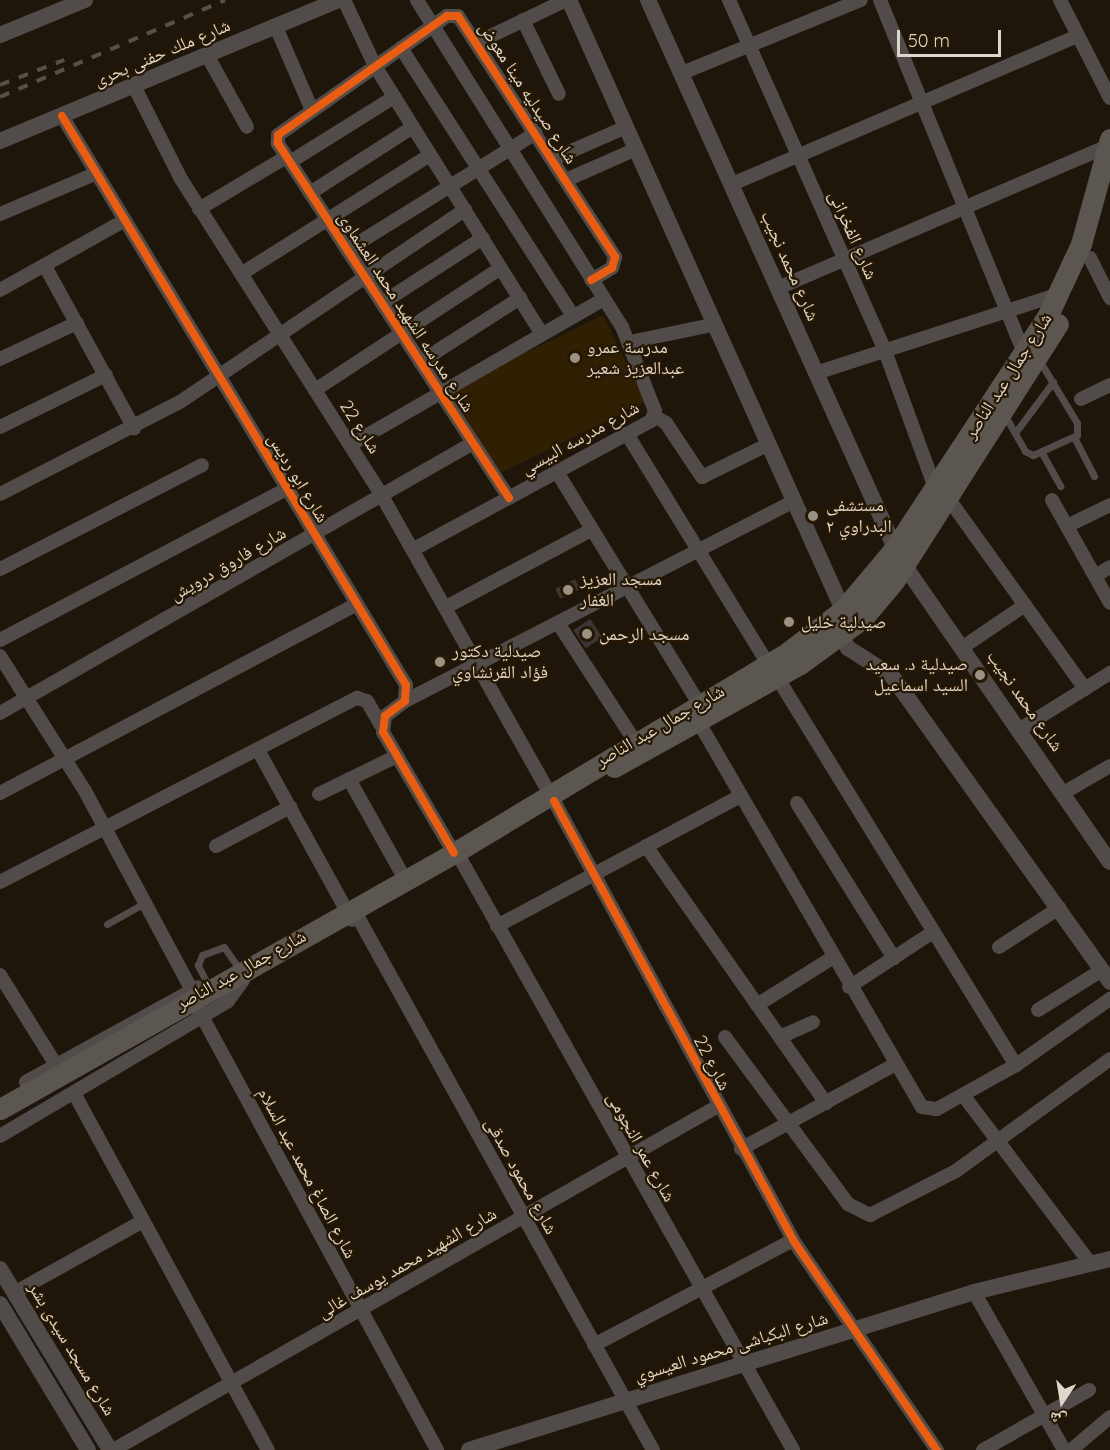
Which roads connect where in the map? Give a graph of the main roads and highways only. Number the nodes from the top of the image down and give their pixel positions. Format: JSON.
{"nodes":[{"id":1,"x":1109,"y":143,"type":"edge"},
{"id":2,"x":1110,"y":200,"type":"edge"},
{"id":3,"x":1031,"y":356,"type":"junction"},
{"id":4,"x":941,"y":493,"type":"junction"},
{"id":5,"x":900,"y":557,"type":"junction"},
{"id":6,"x":772,"y":670,"type":"junction"},
{"id":7,"x":699,"y":713,"type":"junction"},
{"id":8,"x":551,"y":796,"type":"junction"},
{"id":9,"x":457,"y":856,"type":"junction"},
{"id":10,"x":353,"y":917,"type":"junction"},
{"id":11,"x":200,"y":1000,"type":"junction"},
{"id":12,"x":0,"y":1109,"type":"edge"},
{"id":13,"x":0,"y":1120,"type":"edge"}],
"edges":[{"from":1,"to":3,"type":"main road","name":"شارع جمال عبد الناصر"},
{"from":2,"to":3,"type":"main road","name":"شارع جمال عبد الناصر"},
{"from":3,"to":4,"type":"main road","name":"شارع جمال عبد الناصر"},
{"from":3,"to":4,"type":"main road","name":"شارع جمال عبد الناصر"},
{"from":4,"to":5,"type":"main road","name":"شارع جمال عبد الناصر"},
{"from":5,"to":6,"type":"main road","name":"شارع جمال عبد الناصر"},
{"from":5,"to":6,"type":"main road","name":"شارع جمال عبد الناصر"},
{"from":6,"to":7,"type":"main road","name":"شارع جمال عبد الناصر"},
{"from":7,"to":8,"type":"main road","name":"شارع جمال عبد الناصر"},
{"from":7,"to":8,"type":"main road","name":"شارع جمال عبد الناصر"},
{"from":8,"to":9,"type":"main road","name":"شارع جمال عبد الناصر"},
{"from":9,"to":10,"type":"main road","name":"شارع جمال عبد الناصر"},
{"from":9,"to":10,"type":"main road","name":"شارع جمال عبد الناصر"},
{"from":10,"to":11,"type":"main road","name":"شارع جمال عبد الناصر"},
{"from":11,"to":12,"type":"main road","name":"شارع جمال عبد الناصر"},
{"from":11,"to":13,"type":"main road","name":"شارع جمال عبد الناصر"}]}
